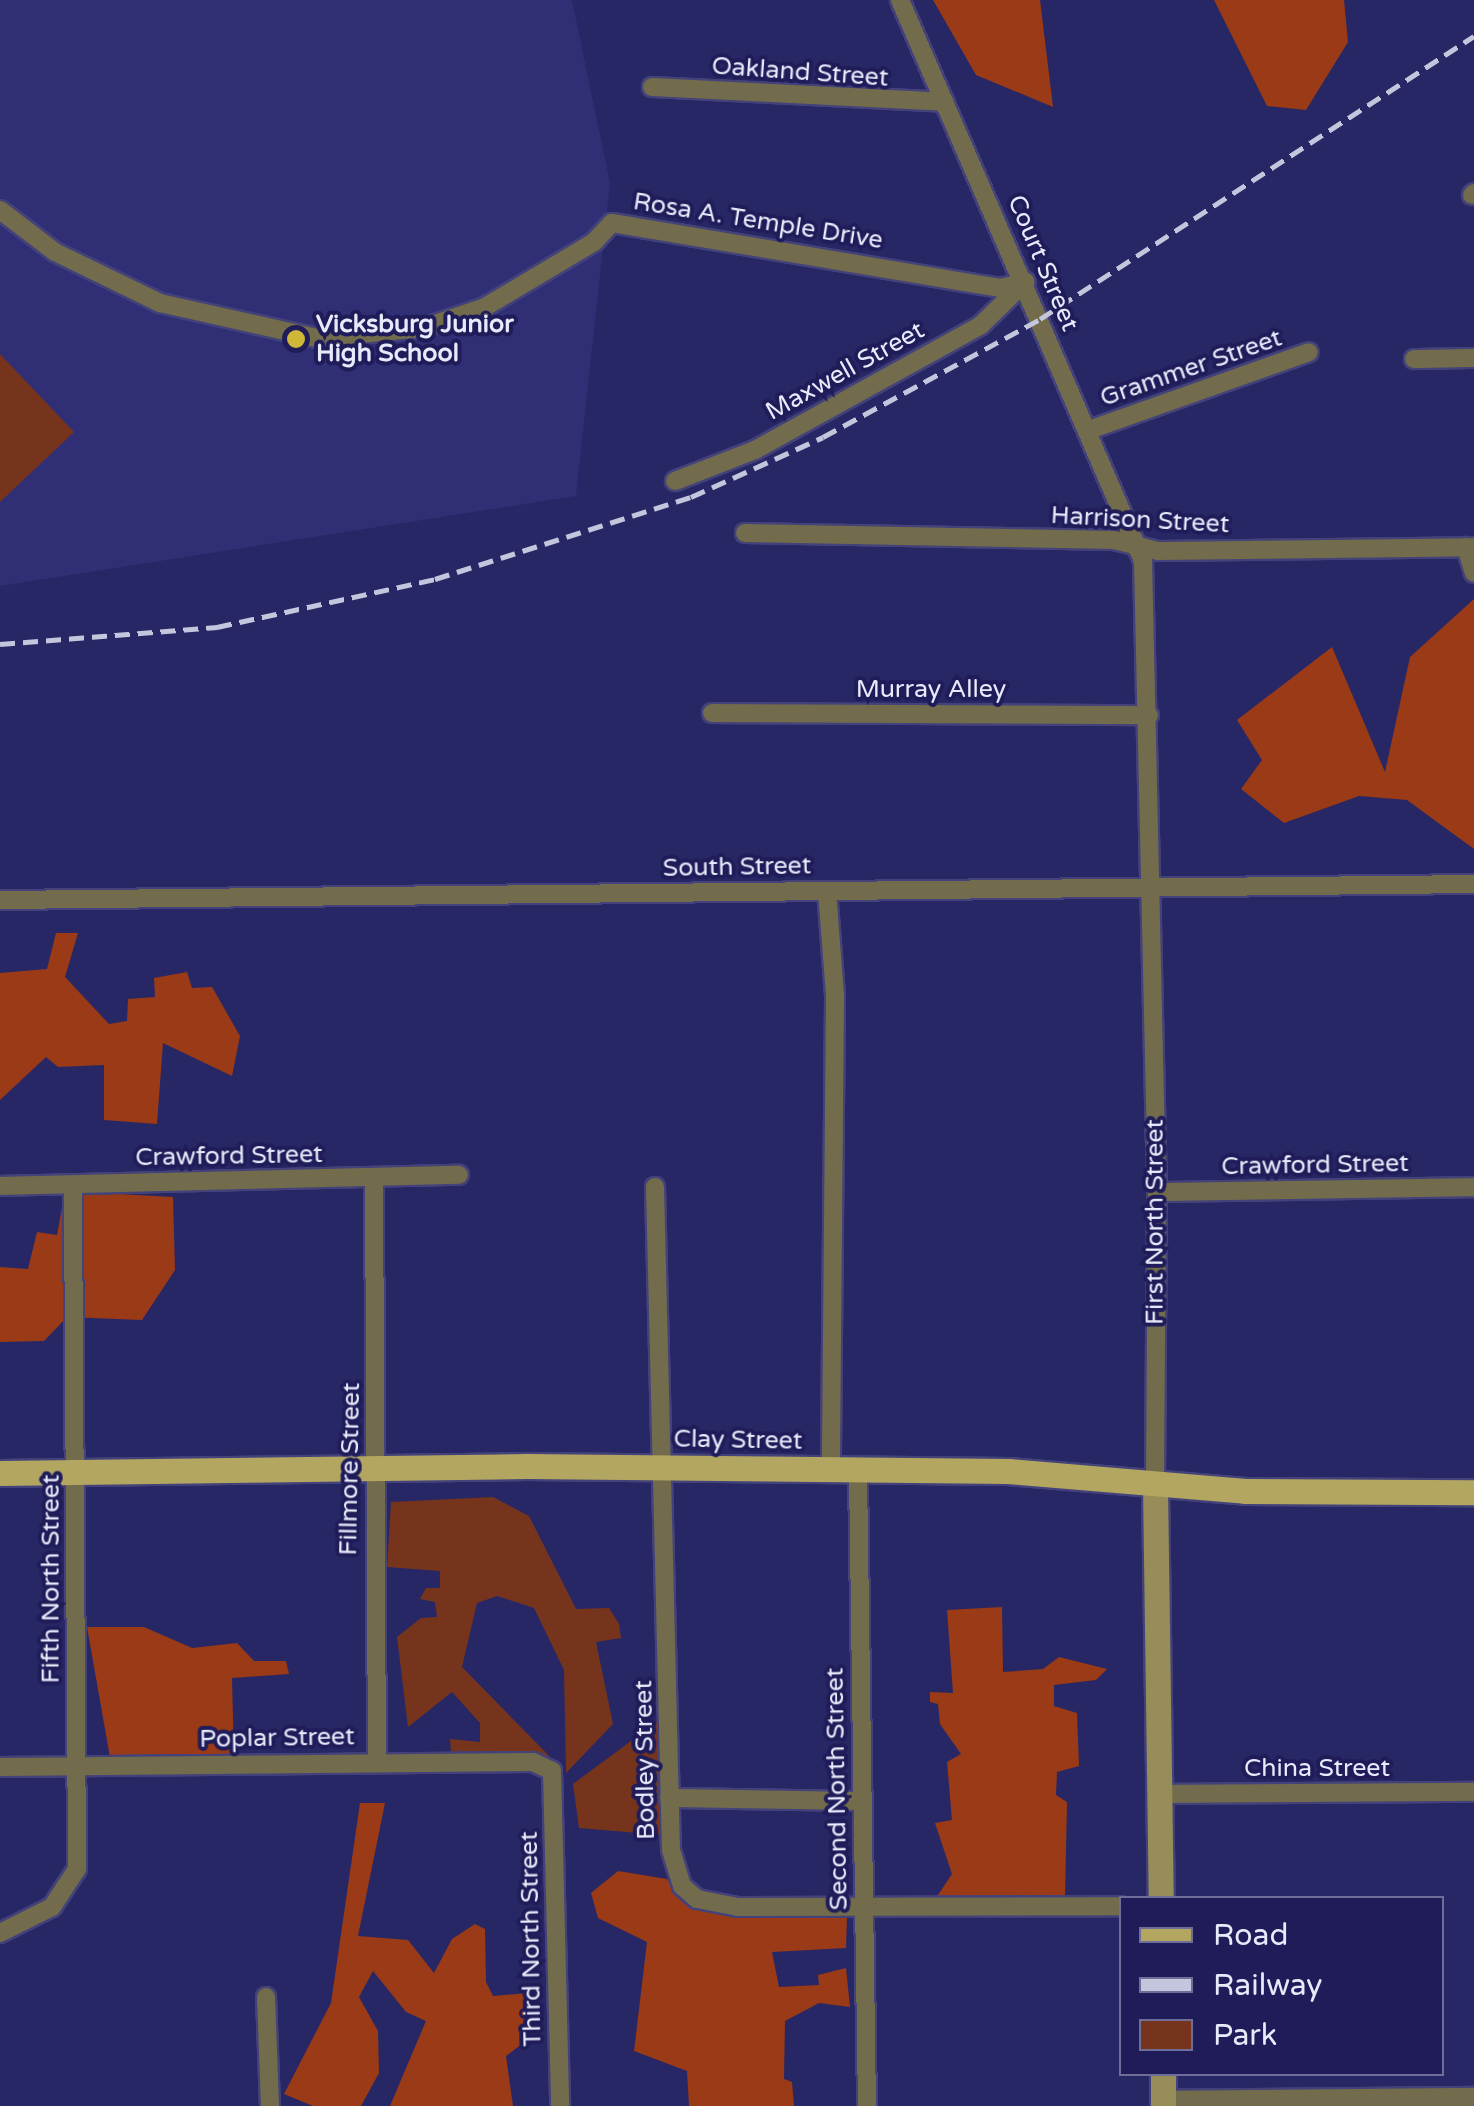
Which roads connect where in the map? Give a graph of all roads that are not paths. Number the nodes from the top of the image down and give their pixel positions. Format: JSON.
{"nodes":[{"id":1,"x":900,"y":0,"type":"edge"},
{"id":2,"x":652,"y":87,"type":"dead end"},
{"id":3,"x":944,"y":102,"type":"junction"},
{"id":4,"x":0,"y":210,"type":"edge"},
{"id":5,"x":1026,"y":282,"type":"junction"},
{"id":6,"x":1309,"y":352,"type":"dead end"},
{"id":7,"x":1474,"y":358,"type":"edge"},
{"id":8,"x":1414,"y":359,"type":"dead end"},
{"id":9,"x":1089,"y":430,"type":"junction"},
{"id":10,"x":675,"y":482,"type":"dead end"},
{"id":11,"x":744,"y":533,"type":"dead end"},
{"id":12,"x":1138,"y":546,"type":"junction"},
{"id":13,"x":1470,"y":547,"type":"edge"},
{"id":14,"x":1474,"y":573,"type":"edge"},
{"id":15,"x":712,"y":713,"type":"dead end"},
{"id":16,"x":1150,"y":715,"type":"junction"},
{"id":17,"x":1474,"y":884,"type":"edge"},
{"id":18,"x":1150,"y":888,"type":"junction"},
{"id":19,"x":828,"y":891,"type":"junction"},
{"id":20,"x":0,"y":900,"type":"edge"},
{"id":21,"x":459,"y":1175,"type":"dead end"},
{"id":22,"x":374,"y":1178,"type":"junction"},
{"id":23,"x":73,"y":1185,"type":"junction"},
{"id":24,"x":0,"y":1186,"type":"edge"},
{"id":25,"x":655,"y":1187,"type":"dead end"},
{"id":26,"x":1474,"y":1188,"type":"edge"},
{"id":27,"x":1157,"y":1192,"type":"junction"},
{"id":28,"x":374,"y":1468,"type":"junction"},
{"id":29,"x":664,"y":1468,"type":"junction"},
{"id":30,"x":75,"y":1472,"type":"junction"},
{"id":31,"x":832,"y":1472,"type":"junction"},
{"id":32,"x":858,"y":1472,"type":"junction"},
{"id":33,"x":0,"y":1473,"type":"edge"},
{"id":34,"x":1155,"y":1485,"type":"junction"},
{"id":35,"x":1474,"y":1492,"type":"edge"},
{"id":36,"x":377,"y":1762,"type":"junction"},
{"id":37,"x":77,"y":1766,"type":"junction"},
{"id":38,"x":0,"y":1767,"type":"edge"},
{"id":39,"x":552,"y":1771,"type":"joint"},
{"id":40,"x":1474,"y":1792,"type":"edge"},
{"id":41,"x":1160,"y":1794,"type":"junction"},
{"id":42,"x":670,"y":1798,"type":"junction"},
{"id":43,"x":864,"y":1801,"type":"junction"},
{"id":44,"x":1161,"y":1896,"type":"edge"},
{"id":45,"x":1119,"y":1906,"type":"edge"},
{"id":46,"x":863,"y":1908,"type":"junction"},
{"id":47,"x":0,"y":1933,"type":"edge"},
{"id":48,"x":266,"y":1998,"type":"dead end"},
{"id":49,"x":1163,"y":2076,"type":"edge"},
{"id":50,"x":1474,"y":2097,"type":"edge"},
{"id":51,"x":1163,"y":2103,"type":"edge"},
{"id":52,"x":270,"y":2106,"type":"edge"},
{"id":53,"x":560,"y":2106,"type":"edge"},
{"id":54,"x":867,"y":2106,"type":"edge"}],
"edges":[{"from":1,"to":3,"type":"street","name":"Court Street"},
{"from":2,"to":3,"type":"street","name":"Oakland Street"},
{"from":3,"to":5,"type":"street","name":"Court Street"},
{"from":4,"to":5,"type":"street","name":"Rosa A. Temple Drive"},
{"from":5,"to":9,"type":"street","name":"Court Street"},
{"from":5,"to":10,"type":"street","name":"Maxwell Street"},
{"from":6,"to":9,"type":"street","name":"Grammer Street"},
{"from":7,"to":8,"type":"street"},
{"from":9,"to":12,"type":"street","name":"Court Street"},
{"from":11,"to":12,"type":"street","name":"Harrison Street"},
{"from":12,"to":13,"type":"street","name":"Harrison Street"},
{"from":12,"to":16,"type":"street","name":"First North Street"},
{"from":13,"to":14,"type":"street"},
{"from":15,"to":16,"type":"street","name":"Murray Alley"},
{"from":16,"to":18,"type":"street","name":"First North Street"},
{"from":17,"to":18,"type":"street","name":"South Street"},
{"from":18,"to":19,"type":"street","name":"South Street"},
{"from":18,"to":27,"type":"street","name":"First North Street"},
{"from":19,"to":20,"type":"street","name":"South Street"},
{"from":19,"to":31,"type":"street"},
{"from":21,"to":22,"type":"street","name":"Crawford Street"},
{"from":22,"to":23,"type":"street","name":"Crawford Street"},
{"from":22,"to":28,"type":"street","name":"Fillmore Street"},
{"from":23,"to":24,"type":"street","name":"Crawford Street"},
{"from":23,"to":30,"type":"street","name":"Fifth North Street"},
{"from":25,"to":29,"type":"street","name":"Bodley Street"},
{"from":26,"to":27,"type":"street","name":"Crawford Street"},
{"from":27,"to":34,"type":"street","name":"First North Street"},
{"from":28,"to":29,"type":"main road","name":"Clay Street"},
{"from":28,"to":30,"type":"main road","name":"Clay Street"},
{"from":28,"to":36,"type":"street","name":"Fillmore Street"},
{"from":29,"to":31,"type":"main road","name":"Clay Street"},
{"from":29,"to":42,"type":"street","name":"Bodley Street"},
{"from":30,"to":33,"type":"main road","name":"Clay Street"},
{"from":30,"to":37,"type":"street","name":"Fifth North Street"},
{"from":31,"to":32,"type":"main road","name":"Clay Street"},
{"from":32,"to":34,"type":"main road","name":"Clay Street"},
{"from":32,"to":43,"type":"street","name":"Second North Street"},
{"from":34,"to":35,"type":"main road","name":"Clay Street"},
{"from":34,"to":41,"type":"street","name":"First North Street"},
{"from":36,"to":37,"type":"street","name":"Poplar Street"},
{"from":36,"to":39,"type":"street","name":"Poplar Street"},
{"from":37,"to":38,"type":"street","name":"Poplar Street"},
{"from":37,"to":47,"type":"street","name":"Fifth North Street"},
{"from":39,"to":53,"type":"street","name":"Third North Street"},
{"from":40,"to":41,"type":"street","name":"China Street"},
{"from":41,"to":44,"type":"street","name":"First North Street"},
{"from":42,"to":43,"type":"street"},
{"from":42,"to":46,"type":"street","name":"Bodley Street"},
{"from":43,"to":46,"type":"street","name":"Second North Street"},
{"from":45,"to":46,"type":"street","name":"Bodley Street"},
{"from":46,"to":54,"type":"street","name":"Second North Street"},
{"from":48,"to":52,"type":"street"},
{"from":49,"to":51,"type":"street"},
{"from":50,"to":51,"type":"street"}]}
